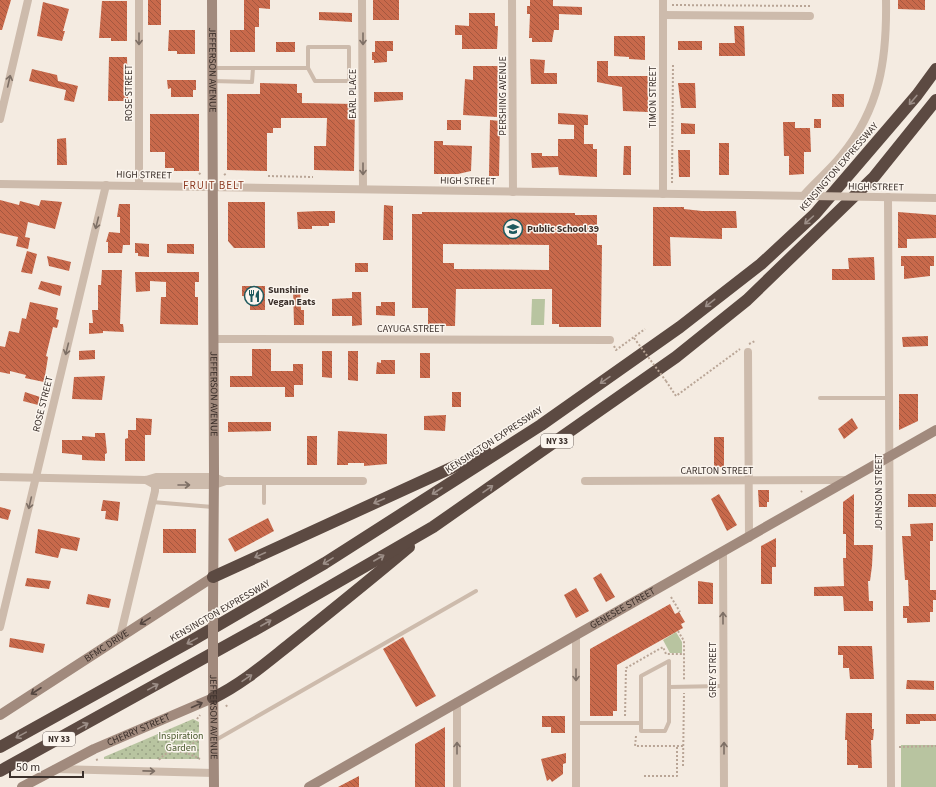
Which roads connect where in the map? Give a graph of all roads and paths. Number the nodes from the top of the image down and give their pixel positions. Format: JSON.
{"nodes":[{"id":1,"x":28,"y":0,"type":"edge"},
{"id":2,"x":139,"y":0,"type":"edge"},
{"id":3,"x":212,"y":0,"type":"edge"},
{"id":4,"x":362,"y":0,"type":"edge"},
{"id":5,"x":512,"y":0,"type":"edge"},
{"id":6,"x":663,"y":0,"type":"edge"},
{"id":7,"x":886,"y":0,"type":"edge"},
{"id":8,"x":672,"y":4,"type":"dead end"},
{"id":9,"x":811,"y":6,"type":"dead end"},
{"id":10,"x":663,"y":15,"type":"junction"},
{"id":11,"x":810,"y":16,"type":"dead end"},
{"id":12,"x":673,"y":63,"type":"dead end"},
{"id":13,"x":212,"y":68,"type":"junction"},
{"id":14,"x":253,"y":68,"type":"junction"},
{"id":15,"x":308,"y":68,"type":"junction"},
{"id":16,"x":936,"y":69,"type":"edge"},
{"id":17,"x":212,"y":81,"type":"junction"},
{"id":18,"x":936,"y":100,"type":"edge"},
{"id":19,"x":0,"y":118,"type":"edge"},
{"id":20,"x":268,"y":176,"type":"dead end"},
{"id":21,"x":313,"y":177,"type":"dead end"},
{"id":22,"x":673,"y":182,"type":"dead end"},
{"id":23,"x":0,"y":184,"type":"edge"},
{"id":24,"x":106,"y":185,"type":"junction"},
{"id":25,"x":139,"y":185,"type":"junction"},
{"id":26,"x":213,"y":186,"type":"junction"},
{"id":27,"x":363,"y":189,"type":"junction"},
{"id":28,"x":513,"y":192,"type":"junction"},
{"id":29,"x":664,"y":194,"type":"junction"},
{"id":30,"x":806,"y":196,"type":"junction"},
{"id":31,"x":888,"y":197,"type":"junction"},
{"id":32,"x":936,"y":198,"type":"edge"},
{"id":33,"x":645,"y":329,"type":"dead end"},
{"id":34,"x":634,"y":338,"type":"junction"},
{"id":35,"x":213,"y":339,"type":"junction"},
{"id":36,"x":610,"y":340,"type":"dead end"},
{"id":37,"x":755,"y":341,"type":"dead end"},
{"id":38,"x":615,"y":348,"type":"dead end"},
{"id":39,"x":748,"y":352,"type":"dead end"},
{"id":40,"x":820,"y":398,"type":"dead end"},
{"id":41,"x":888,"y":398,"type":"junction"},
{"id":42,"x":541,"y":425,"type":"junction"},
{"id":43,"x":936,"y":430,"type":"edge"},
{"id":44,"x":889,"y":457,"type":"junction"},
{"id":45,"x":0,"y":477,"type":"edge"},
{"id":46,"x":36,"y":478,"type":"junction"},
{"id":47,"x":749,"y":480,"type":"junction"},
{"id":48,"x":849,"y":480,"type":"junction"},
{"id":49,"x":155,"y":481,"type":"junction"},
{"id":50,"x":217,"y":481,"type":"junction"},
{"id":51,"x":264,"y":481,"type":"junction"},
{"id":52,"x":364,"y":481,"type":"dead end"},
{"id":53,"x":585,"y":481,"type":"dead end"},
{"id":54,"x":152,"y":502,"type":"junction"},
{"id":55,"x":264,"y":503,"type":"dead end"},
{"id":56,"x":214,"y":507,"type":"junction"},
{"id":57,"x":433,"y":527,"type":"junction"},
{"id":58,"x":749,"y":538,"type":"junction"},
{"id":59,"x":722,"y":552,"type":"junction"},
{"id":60,"x":213,"y":577,"type":"junction"},
{"id":61,"x":476,"y":591,"type":"dead end"},
{"id":62,"x":671,"y":596,"type":"dead end"},
{"id":63,"x":680,"y":612,"type":"dead end"},
{"id":64,"x":0,"y":627,"type":"edge"},
{"id":65,"x":678,"y":631,"type":"dead end"},
{"id":66,"x":576,"y":636,"type":"junction"},
{"id":67,"x":120,"y":637,"type":"junction"},
{"id":68,"x":684,"y":654,"type":"junction"},
{"id":69,"x":684,"y":682,"type":"dead end"},
{"id":70,"x":723,"y":686,"type":"junction"},
{"id":71,"x":669,"y":687,"type":"junction"},
{"id":72,"x":684,"y":693,"type":"dead end"},
{"id":73,"x":213,"y":698,"type":"junction"},
{"id":74,"x":457,"y":702,"type":"junction"},
{"id":75,"x":0,"y":715,"type":"edge"},
{"id":76,"x":200,"y":715,"type":"dead end"},
{"id":77,"x":625,"y":717,"type":"dead end"},
{"id":78,"x":197,"y":719,"type":"dead end"},
{"id":79,"x":576,"y":723,"type":"junction"},
{"id":80,"x":640,"y":723,"type":"junction"},
{"id":81,"x":635,"y":737,"type":"dead end"},
{"id":82,"x":200,"y":738,"type":"dead end"},
{"id":83,"x":214,"y":741,"type":"junction"},
{"id":84,"x":650,"y":741,"type":"dead end"},
{"id":85,"x":650,"y":746,"type":"junction"},
{"id":86,"x":677,"y":746,"type":"junction"},
{"id":87,"x":684,"y":746,"type":"junction"},
{"id":88,"x":936,"y":746,"type":"edge"},
{"id":89,"x":0,"y":747,"type":"edge"},
{"id":90,"x":897,"y":747,"type":"dead end"},
{"id":91,"x":183,"y":751,"type":"junction"},
{"id":92,"x":200,"y":758,"type":"dead end"},
{"id":93,"x":159,"y":760,"type":"dead end"},
{"id":94,"x":683,"y":766,"type":"dead end"},
{"id":95,"x":54,"y":769,"type":"junction"},
{"id":96,"x":0,"y":772,"type":"edge"},
{"id":97,"x":214,"y":773,"type":"junction"},
{"id":98,"x":644,"y":776,"type":"dead end"},
{"id":99,"x":22,"y":787,"type":"edge"},
{"id":100,"x":214,"y":787,"type":"edge"},
{"id":101,"x":309,"y":787,"type":"edge"},
{"id":102,"x":457,"y":787,"type":"edge"},
{"id":103,"x":576,"y":787,"type":"edge"},
{"id":104,"x":724,"y":787,"type":"edge"},
{"id":105,"x":891,"y":787,"type":"edge"}],
"edges":[{"from":19,"to":1,"type":"street","one_way":true},
{"from":2,"to":25,"type":"street","name":"ROSE STREET","one_way":true},
{"from":3,"to":13,"type":"street","name":"JEFFERSON AVENUE"},
{"from":4,"to":27,"type":"street","name":"EARL PLACE","one_way":true},
{"from":5,"to":28,"type":"street","name":"PERSHING AVENUE"},
{"from":6,"to":10,"type":"street","name":"TIMON STREET"},
{"from":7,"to":30,"type":"street"},
{"from":8,"to":9,"type":"path"},
{"from":10,"to":11,"type":"street"},
{"from":10,"to":29,"type":"street","name":"TIMON STREET"},
{"from":12,"to":22,"type":"path","name":"TIMON STREET"},
{"from":13,"to":14,"type":"lane"},
{"from":13,"to":17,"type":"street","name":"JEFFERSON AVENUE"},
{"from":14,"to":15,"type":"lane"},
{"from":14,"to":17,"type":"lane"},
{"from":15,"to":15,"type":"lane"},
{"from":16,"to":42,"type":"highway","name":"KENSINGTON EXPRESSWAY","number":"NY 33","one_way":true},
{"from":17,"to":26,"type":"street","name":"JEFFERSON AVENUE"},
{"from":57,"to":18,"type":"highway","number":"NY 33","one_way":true},
{"from":20,"to":21,"type":"path"},
{"from":23,"to":24,"type":"street","name":"HIGH STREET"},
{"from":24,"to":25,"type":"street","name":"HIGH STREET"},
{"from":24,"to":46,"type":"street","name":"ROSE STREET","one_way":true},
{"from":25,"to":26,"type":"street","name":"HIGH STREET"},
{"from":26,"to":27,"type":"street","name":"HIGH STREET"},
{"from":26,"to":35,"type":"street","name":"JEFFERSON AVENUE"},
{"from":27,"to":28,"type":"street","name":"HIGH STREET"},
{"from":28,"to":29,"type":"street","name":"HIGH STREET"},
{"from":29,"to":30,"type":"street","name":"HIGH STREET"},
{"from":30,"to":31,"type":"street","name":"HIGH STREET","bridge":true},
{"from":31,"to":32,"type":"street","name":"HIGH STREET"},
{"from":31,"to":41,"type":"street","name":"JOHNSON STREET"},
{"from":33,"to":34,"type":"path"},
{"from":34,"to":37,"type":"path","bridge":true},
{"from":34,"to":38,"type":"path"},
{"from":35,"to":36,"type":"street","name":"CAYUGA STREET"},
{"from":35,"to":50,"type":"street","name":"JEFFERSON AVENUE"},
{"from":39,"to":47,"type":"street"},
{"from":40,"to":41,"type":"lane"},
{"from":41,"to":44,"type":"street","name":"JOHNSON STREET"},
{"from":42,"to":60,"type":"highway","one_way":true},
{"from":42,"to":89,"type":"highway","name":"KENSINGTON EXPRESSWAY","number":"NY 33","one_way":true},
{"from":43,"to":44,"type":"street","name":"GENESEE STREET"},
{"from":44,"to":48,"type":"street","name":"GENESEE STREET"},
{"from":44,"to":105,"type":"street","name":"JOHNSON STREET"},
{"from":45,"to":46,"type":"street"},
{"from":46,"to":49,"type":"street"},
{"from":46,"to":64,"type":"street","name":"ROSE STREET","one_way":true},
{"from":47,"to":48,"type":"street","name":"CARLTON STREET"},
{"from":47,"to":53,"type":"street","name":"CARLTON STREET"},
{"from":47,"to":58,"type":"street"},
{"from":48,"to":58,"type":"street","name":"GENESEE STREET"},
{"from":49,"to":50,"type":"street"},
{"from":49,"to":54,"type":"street"},
{"from":50,"to":51,"type":"street"},
{"from":50,"to":56,"type":"street","name":"JEFFERSON AVENUE"},
{"from":51,"to":52,"type":"street"},
{"from":51,"to":55,"type":"lane"},
{"from":54,"to":56,"type":"lane"},
{"from":54,"to":67,"type":"street"},
{"from":56,"to":60,"type":"street","name":"JEFFERSON AVENUE"},
{"from":73,"to":57,"type":"highway","one_way":true},
{"from":96,"to":57,"type":"highway","number":"NY 33","one_way":true},
{"from":58,"to":59,"type":"street","name":"GENESEE STREET"},
{"from":59,"to":66,"type":"street","name":"GENESEE STREET"},
{"from":70,"to":59,"type":"street","name":"GREY STREET","one_way":true},
{"from":60,"to":67,"type":"street","name":"BFMC DRIVE","one_way":true},
{"from":60,"to":73,"type":"street","name":"JEFFERSON AVENUE","bridge":true},
{"from":61,"to":83,"type":"lane"},
{"from":62,"to":63,"type":"path"},
{"from":65,"to":68,"type":"path"},
{"from":66,"to":74,"type":"street","name":"GENESEE STREET"},
{"from":66,"to":79,"type":"street","one_way":true},
{"from":67,"to":75,"type":"street","name":"BFMC DRIVE","one_way":true},
{"from":68,"to":69,"type":"path"},
{"from":68,"to":77,"type":"path"},
{"from":70,"to":71,"type":"lane"},
{"from":104,"to":70,"type":"street","name":"GREY STREET","one_way":true},
{"from":71,"to":80,"type":"lane"},
{"from":71,"to":80,"type":"lane"},
{"from":72,"to":87,"type":"path"},
{"from":73,"to":83,"type":"street","name":"JEFFERSON AVENUE"},
{"from":95,"to":73,"type":"street","name":"CHERRY STREET","one_way":true},
{"from":74,"to":101,"type":"street","name":"GENESEE STREET"},
{"from":102,"to":74,"type":"street","one_way":true},
{"from":76,"to":78,"type":"path"},
{"from":79,"to":80,"type":"lane"},
{"from":79,"to":103,"type":"street"},
{"from":81,"to":85,"type":"path"},
{"from":82,"to":91,"type":"path"},
{"from":83,"to":97,"type":"street","name":"JEFFERSON AVENUE"},
{"from":84,"to":85,"type":"path"},
{"from":85,"to":86,"type":"path"},
{"from":86,"to":87,"type":"path"},
{"from":86,"to":98,"type":"path"},
{"from":87,"to":94,"type":"path"},
{"from":88,"to":90,"type":"path"},
{"from":91,"to":92,"type":"path"},
{"from":91,"to":93,"type":"path"},
{"from":95,"to":97,"type":"street","one_way":true},
{"from":95,"to":99,"type":"street","name":"CHERRY STREET"},
{"from":97,"to":100,"type":"street","name":"JEFFERSON AVENUE"}]}
